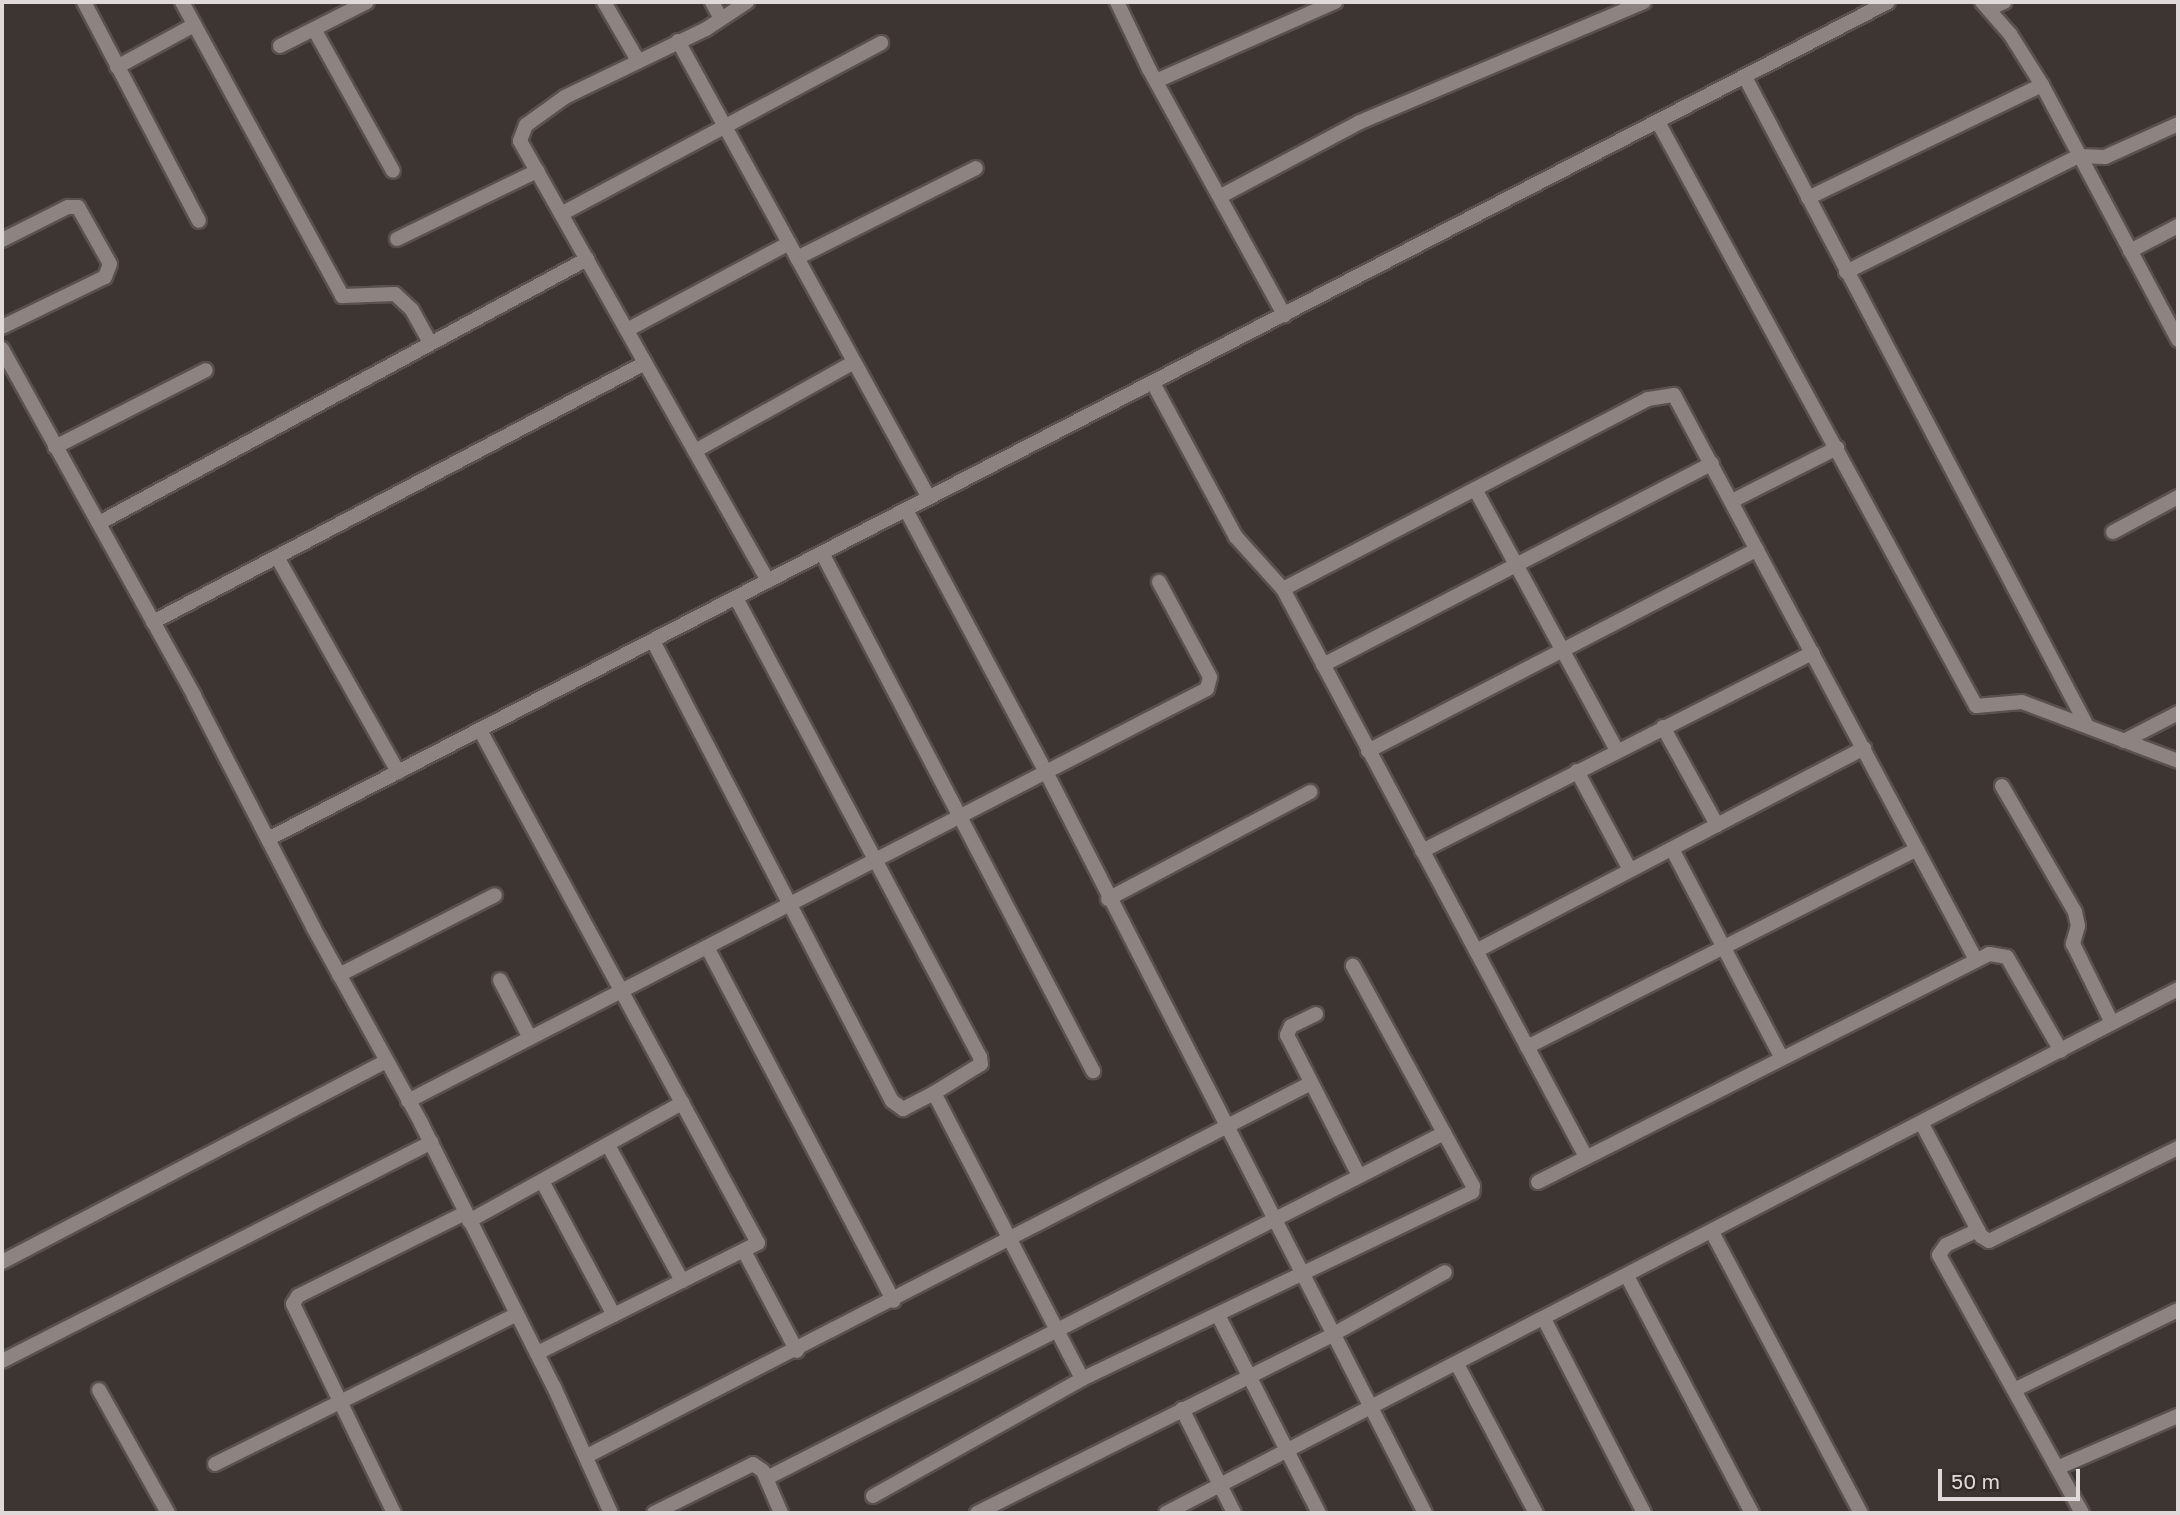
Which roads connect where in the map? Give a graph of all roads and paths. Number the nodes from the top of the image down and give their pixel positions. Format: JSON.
{"nodes":[{"id":1,"x":84,"y":2,"type":"edge"},
{"id":2,"x":182,"y":2,"type":"edge"},
{"id":3,"x":367,"y":2,"type":"edge"},
{"id":4,"x":604,"y":2,"type":"edge"},
{"id":5,"x":712,"y":2,"type":"edge"},
{"id":6,"x":747,"y":2,"type":"edge"},
{"id":7,"x":1118,"y":2,"type":"edge"},
{"id":8,"x":1335,"y":2,"type":"edge"},
{"id":9,"x":1644,"y":2,"type":"edge"},
{"id":10,"x":1888,"y":2,"type":"edge"},
{"id":11,"x":2004,"y":2,"type":"edge"},
{"id":12,"x":1985,"y":5,"type":"edge"},
{"id":13,"x":721,"y":19,"type":"junction"},
{"id":14,"x":194,"y":25,"type":"junction"},
{"id":15,"x":314,"y":29,"type":"junction"},
{"id":16,"x":678,"y":41,"type":"junction"},
{"id":17,"x":881,"y":43,"type":"dead end"},
{"id":18,"x":280,"y":46,"type":"dead end"},
{"id":19,"x":637,"y":59,"type":"junction"},
{"id":20,"x":117,"y":67,"type":"junction"},
{"id":21,"x":1745,"y":77,"type":"junction"},
{"id":22,"x":1156,"y":80,"type":"junction"},
{"id":23,"x":2042,"y":85,"type":"junction"},
{"id":24,"x":1658,"y":122,"type":"junction"},
{"id":25,"x":2178,"y":124,"type":"edge"},
{"id":26,"x":725,"y":127,"type":"junction"},
{"id":27,"x":2079,"y":156,"type":"junction"},
{"id":28,"x":976,"y":167,"type":"dead end"},
{"id":29,"x":393,"y":171,"type":"dead end"},
{"id":30,"x":537,"y":171,"type":"junction"},
{"id":31,"x":1221,"y":196,"type":"junction"},
{"id":32,"x":1808,"y":198,"type":"junction"},
{"id":33,"x":561,"y":214,"type":"junction"},
{"id":34,"x":199,"y":221,"type":"dead end"},
{"id":35,"x":2178,"y":226,"type":"edge"},
{"id":36,"x":397,"y":239,"type":"dead end"},
{"id":37,"x":2,"y":240,"type":"edge"},
{"id":38,"x":789,"y":243,"type":"junction"},
{"id":39,"x":2130,"y":251,"type":"junction"},
{"id":40,"x":797,"y":258,"type":"junction"},
{"id":41,"x":587,"y":260,"type":"junction"},
{"id":42,"x":1846,"y":272,"type":"junction"},
{"id":43,"x":1284,"y":315,"type":"junction"},
{"id":44,"x":2,"y":327,"type":"edge"},
{"id":45,"x":627,"y":330,"type":"junction"},
{"id":46,"x":2177,"y":336,"type":"edge"},
{"id":47,"x":430,"y":342,"type":"junction"},
{"id":48,"x":2,"y":349,"type":"edge"},
{"id":49,"x":854,"y":362,"type":"junction"},
{"id":50,"x":645,"y":363,"type":"junction"},
{"id":51,"x":206,"y":370,"type":"dead end"},
{"id":52,"x":1153,"y":383,"type":"junction"},
{"id":53,"x":55,"y":447,"type":"junction"},
{"id":54,"x":1837,"y":448,"type":"junction"},
{"id":55,"x":695,"y":452,"type":"junction"},
{"id":56,"x":1712,"y":463,"type":"junction"},
{"id":57,"x":1475,"y":489,"type":"junction"},
{"id":58,"x":2178,"y":496,"type":"edge"},
{"id":59,"x":929,"y":498,"type":"junction"},
{"id":60,"x":1732,"y":501,"type":"junction"},
{"id":61,"x":906,"y":510,"type":"junction"},
{"id":62,"x":99,"y":523,"type":"junction"},
{"id":63,"x":2113,"y":532,"type":"dead end"},
{"id":64,"x":1758,"y":549,"type":"junction"},
{"id":65,"x":822,"y":554,"type":"junction"},
{"id":66,"x":276,"y":557,"type":"junction"},
{"id":67,"x":1516,"y":564,"type":"junction"},
{"id":68,"x":768,"y":581,"type":"junction"},
{"id":69,"x":1159,"y":582,"type":"dead end"},
{"id":70,"x":1283,"y":589,"type":"junction"},
{"id":71,"x":736,"y":598,"type":"junction"},
{"id":72,"x":153,"y":622,"type":"junction"},
{"id":73,"x":653,"y":641,"type":"junction"},
{"id":74,"x":1564,"y":651,"type":"junction"},
{"id":75,"x":1813,"y":653,"type":"junction"},
{"id":76,"x":1323,"y":664,"type":"junction"},
{"id":77,"x":2178,"y":713,"type":"edge"},
{"id":78,"x":2086,"y":724,"type":"junction"},
{"id":79,"x":1663,"y":727,"type":"junction"},
{"id":80,"x":481,"y":730,"type":"junction"},
{"id":81,"x":2124,"y":741,"type":"junction"},
{"id":82,"x":1864,"y":748,"type":"junction"},
{"id":83,"x":1617,"y":750,"type":"junction"},
{"id":84,"x":1368,"y":751,"type":"junction"},
{"id":85,"x":2178,"y":761,"type":"edge"},
{"id":86,"x":1577,"y":771,"type":"junction"},
{"id":87,"x":398,"y":772,"type":"junction"},
{"id":88,"x":1046,"y":772,"type":"junction"},
{"id":89,"x":2002,"y":786,"type":"dead end"},
{"id":90,"x":1310,"y":792,"type":"dead end"},
{"id":91,"x":961,"y":816,"type":"junction"},
{"id":92,"x":1717,"y":825,"type":"junction"},
{"id":93,"x":268,"y":839,"type":"junction"},
{"id":94,"x":1672,"y":849,"type":"junction"},
{"id":95,"x":1917,"y":849,"type":"junction"},
{"id":96,"x":1422,"y":851,"type":"junction"},
{"id":97,"x":876,"y":860,"type":"junction"},
{"id":98,"x":1630,"y":870,"type":"junction"},
{"id":99,"x":495,"y":895,"type":"dead end"},
{"id":100,"x":1108,"y":898,"type":"junction"},
{"id":101,"x":792,"y":903,"type":"junction"},
{"id":102,"x":707,"y":947,"type":"junction"},
{"id":103,"x":1724,"y":947,"type":"junction"},
{"id":104,"x":1476,"y":951,"type":"junction"},
{"id":105,"x":1976,"y":960,"type":"junction"},
{"id":106,"x":1353,"y":966,"type":"dead end"},
{"id":107,"x":339,"y":975,"type":"junction"},
{"id":108,"x":500,"y":980,"type":"dead end"},
{"id":109,"x":2178,"y":989,"type":"edge"},
{"id":110,"x":621,"y":990,"type":"junction"},
{"id":111,"x":1316,"y":1014,"type":"dead end"},
{"id":112,"x":2112,"y":1023,"type":"junction"},
{"id":113,"x":530,"y":1038,"type":"junction"},
{"id":114,"x":1527,"y":1047,"type":"junction"},
{"id":115,"x":2061,"y":1051,"type":"junction"},
{"id":116,"x":1781,"y":1057,"type":"junction"},
{"id":117,"x":386,"y":1060,"type":"junction"},
{"id":118,"x":1093,"y":1072,"type":"dead end"},
{"id":119,"x":1311,"y":1083,"type":"junction"},
{"id":120,"x":934,"y":1093,"type":"junction"},
{"id":121,"x":408,"y":1101,"type":"junction"},
{"id":122,"x":682,"y":1103,"type":"junction"},
{"id":123,"x":1922,"y":1124,"type":"junction"},
{"id":124,"x":1226,"y":1127,"type":"junction"},
{"id":125,"x":1444,"y":1133,"type":"junction"},
{"id":126,"x":430,"y":1142,"type":"junction"},
{"id":127,"x":608,"y":1145,"type":"junction"},
{"id":128,"x":2178,"y":1148,"type":"edge"},
{"id":129,"x":1586,"y":1157,"type":"junction"},
{"id":130,"x":1359,"y":1176,"type":"junction"},
{"id":131,"x":542,"y":1181,"type":"junction"},
{"id":132,"x":1538,"y":1182,"type":"dead end"},
{"id":133,"x":467,"y":1217,"type":"junction"},
{"id":134,"x":1273,"y":1219,"type":"junction"},
{"id":135,"x":1978,"y":1230,"type":"junction"},
{"id":136,"x":1712,"y":1232,"type":"junction"},
{"id":137,"x":1008,"y":1241,"type":"junction"},
{"id":138,"x":744,"y":1251,"type":"junction"},
{"id":139,"x":2,"y":1262,"type":"edge"},
{"id":140,"x":1445,"y":1272,"type":"dead end"},
{"id":141,"x":1301,"y":1276,"type":"junction"},
{"id":142,"x":1627,"y":1276,"type":"junction"},
{"id":143,"x":682,"y":1281,"type":"junction"},
{"id":144,"x":894,"y":1301,"type":"junction"},
{"id":145,"x":2178,"y":1310,"type":"edge"},
{"id":146,"x":516,"y":1314,"type":"junction"},
{"id":147,"x":614,"y":1315,"type":"junction"},
{"id":148,"x":1218,"y":1315,"type":"junction"},
{"id":149,"x":1544,"y":1319,"type":"junction"},
{"id":150,"x":1056,"y":1330,"type":"junction"},
{"id":151,"x":1332,"y":1335,"type":"junction"},
{"id":152,"x":797,"y":1351,"type":"junction"},
{"id":153,"x":537,"y":1353,"type":"junction"},
{"id":154,"x":2,"y":1362,"type":"edge"},
{"id":155,"x":1457,"y":1364,"type":"junction"},
{"id":156,"x":1247,"y":1377,"type":"junction"},
{"id":157,"x":1082,"y":1380,"type":"junction"},
{"id":158,"x":99,"y":1390,"type":"dead end"},
{"id":159,"x":2014,"y":1390,"type":"junction"},
{"id":160,"x":338,"y":1403,"type":"junction"},
{"id":161,"x":1372,"y":1408,"type":"junction"},
{"id":162,"x":1182,"y":1409,"type":"junction"},
{"id":163,"x":2178,"y":1416,"type":"edge"},
{"id":164,"x":1286,"y":1452,"type":"junction"},
{"id":165,"x":587,"y":1456,"type":"junction"},
{"id":166,"x":215,"y":1464,"type":"dead end"},
{"id":167,"x":2057,"y":1468,"type":"junction"},
{"id":168,"x":767,"y":1478,"type":"junction"},
{"id":169,"x":1221,"y":1485,"type":"junction"},
{"id":170,"x":873,"y":1496,"type":"dead end"},
{"id":171,"x":675,"y":1508,"type":"edge"},
{"id":172,"x":168,"y":1513,"type":"edge"},
{"id":173,"x":394,"y":1513,"type":"edge"},
{"id":174,"x":611,"y":1513,"type":"edge"},
{"id":175,"x":654,"y":1513,"type":"edge"},
{"id":176,"x":781,"y":1513,"type":"edge"},
{"id":177,"x":977,"y":1513,"type":"edge"},
{"id":178,"x":1166,"y":1513,"type":"edge"},
{"id":179,"x":1234,"y":1513,"type":"edge"},
{"id":180,"x":1319,"y":1513,"type":"edge"},
{"id":181,"x":1425,"y":1513,"type":"edge"},
{"id":182,"x":1536,"y":1513,"type":"edge"},
{"id":183,"x":1644,"y":1513,"type":"edge"},
{"id":184,"x":1752,"y":1513,"type":"edge"},
{"id":185,"x":1861,"y":1513,"type":"edge"},
{"id":186,"x":2082,"y":1513,"type":"edge"}],
"edges":[{"from":1,"to":20,"type":"street"},
{"from":2,"to":14,"type":"street"},
{"from":3,"to":15,"type":"street"},
{"from":4,"to":19,"type":"street"},
{"from":5,"to":13,"type":"street"},
{"from":6,"to":13,"type":"street"},
{"from":7,"to":22,"type":"street"},
{"from":8,"to":22,"type":"street"},
{"from":9,"to":31,"type":"street"},
{"from":10,"to":21,"type":"street"},
{"from":11,"to":12,"type":"street"},
{"from":12,"to":23,"type":"street"},
{"from":13,"to":16,"type":"street"},
{"from":14,"to":20,"type":"street"},
{"from":14,"to":47,"type":"street"},
{"from":15,"to":18,"type":"street"},
{"from":15,"to":29,"type":"street"},
{"from":16,"to":19,"type":"street"},
{"from":16,"to":26,"type":"street"},
{"from":17,"to":26,"type":"street"},
{"from":19,"to":30,"type":"street"},
{"from":20,"to":34,"type":"street"},
{"from":21,"to":24,"type":"street"},
{"from":21,"to":32,"type":"street"},
{"from":22,"to":31,"type":"street"},
{"from":23,"to":27,"type":"street"},
{"from":23,"to":32,"type":"street"},
{"from":24,"to":43,"type":"street"},
{"from":24,"to":54,"type":"street"},
{"from":25,"to":27,"type":"street"},
{"from":26,"to":33,"type":"street"},
{"from":26,"to":38,"type":"street"},
{"from":27,"to":39,"type":"street"},
{"from":27,"to":42,"type":"street"},
{"from":28,"to":40,"type":"street"},
{"from":30,"to":33,"type":"street"},
{"from":30,"to":36,"type":"street"},
{"from":31,"to":43,"type":"street"},
{"from":32,"to":42,"type":"street"},
{"from":33,"to":41,"type":"street"},
{"from":35,"to":39,"type":"street"},
{"from":37,"to":44,"type":"street"},
{"from":38,"to":40,"type":"street"},
{"from":38,"to":45,"type":"street"},
{"from":39,"to":46,"type":"street"},
{"from":40,"to":49,"type":"street"},
{"from":41,"to":45,"type":"street"},
{"from":41,"to":47,"type":"street"},
{"from":42,"to":78,"type":"street"},
{"from":43,"to":52,"type":"street"},
{"from":45,"to":50,"type":"street"},
{"from":47,"to":62,"type":"street"},
{"from":48,"to":53,"type":"street"},
{"from":49,"to":55,"type":"street"},
{"from":49,"to":59,"type":"street"},
{"from":50,"to":55,"type":"street"},
{"from":50,"to":66,"type":"street"},
{"from":51,"to":53,"type":"street"},
{"from":52,"to":59,"type":"street"},
{"from":52,"to":70,"type":"street"},
{"from":53,"to":62,"type":"street"},
{"from":54,"to":60,"type":"street"},
{"from":54,"to":78,"type":"street"},
{"from":55,"to":68,"type":"street"},
{"from":56,"to":57,"type":"street"},
{"from":56,"to":60,"type":"street"},
{"from":56,"to":67,"type":"street"},
{"from":57,"to":67,"type":"street"},
{"from":57,"to":70,"type":"street"},
{"from":58,"to":63,"type":"street"},
{"from":59,"to":61,"type":"street"},
{"from":60,"to":64,"type":"street"},
{"from":61,"to":65,"type":"street"},
{"from":61,"to":88,"type":"street"},
{"from":62,"to":72,"type":"street"},
{"from":64,"to":74,"type":"street"},
{"from":64,"to":75,"type":"street"},
{"from":65,"to":68,"type":"street"},
{"from":65,"to":91,"type":"street"},
{"from":66,"to":72,"type":"street"},
{"from":66,"to":87,"type":"street"},
{"from":67,"to":74,"type":"street"},
{"from":67,"to":76,"type":"street"},
{"from":68,"to":71,"type":"street"},
{"from":69,"to":88,"type":"street"},
{"from":70,"to":76,"type":"street"},
{"from":71,"to":73,"type":"street"},
{"from":71,"to":97,"type":"street"},
{"from":72,"to":93,"type":"street"},
{"from":73,"to":80,"type":"street"},
{"from":73,"to":101,"type":"street"},
{"from":74,"to":83,"type":"street"},
{"from":74,"to":84,"type":"street"},
{"from":75,"to":79,"type":"street"},
{"from":75,"to":82,"type":"street"},
{"from":76,"to":84,"type":"street"},
{"from":77,"to":81,"type":"street"},
{"from":78,"to":81,"type":"street"},
{"from":79,"to":83,"type":"street"},
{"from":79,"to":92,"type":"street"},
{"from":80,"to":87,"type":"street"},
{"from":80,"to":110,"type":"street"},
{"from":81,"to":85,"type":"street"},
{"from":82,"to":92,"type":"street"},
{"from":82,"to":95,"type":"street"},
{"from":83,"to":86,"type":"street"},
{"from":84,"to":96,"type":"street"},
{"from":86,"to":96,"type":"street"},
{"from":86,"to":98,"type":"street"},
{"from":87,"to":93,"type":"street"},
{"from":88,"to":91,"type":"street"},
{"from":88,"to":100,"type":"street"},
{"from":89,"to":112,"type":"street"},
{"from":90,"to":100,"type":"street"},
{"from":91,"to":97,"type":"street"},
{"from":91,"to":118,"type":"street"},
{"from":92,"to":94,"type":"street"},
{"from":93,"to":107,"type":"street"},
{"from":94,"to":98,"type":"street"},
{"from":94,"to":103,"type":"street"},
{"from":95,"to":103,"type":"street"},
{"from":95,"to":105,"type":"street"},
{"from":96,"to":104,"type":"street"},
{"from":97,"to":101,"type":"street"},
{"from":97,"to":120,"type":"street"},
{"from":98,"to":104,"type":"street"},
{"from":99,"to":107,"type":"street"},
{"from":100,"to":124,"type":"street"},
{"from":101,"to":102,"type":"street"},
{"from":101,"to":120,"type":"street"},
{"from":102,"to":110,"type":"street"},
{"from":102,"to":144,"type":"street"},
{"from":103,"to":114,"type":"street"},
{"from":103,"to":116,"type":"street"},
{"from":104,"to":114,"type":"street"},
{"from":105,"to":115,"type":"street"},
{"from":105,"to":116,"type":"street"},
{"from":106,"to":125,"type":"street"},
{"from":107,"to":117,"type":"street"},
{"from":108,"to":113,"type":"street"},
{"from":109,"to":112,"type":"street"},
{"from":110,"to":113,"type":"street"},
{"from":110,"to":122,"type":"street"},
{"from":111,"to":119,"type":"street"},
{"from":112,"to":115,"type":"street"},
{"from":113,"to":121,"type":"street"},
{"from":114,"to":129,"type":"street"},
{"from":115,"to":123,"type":"street"},
{"from":116,"to":129,"type":"street"},
{"from":117,"to":121,"type":"street"},
{"from":117,"to":139,"type":"street"},
{"from":119,"to":124,"type":"street"},
{"from":119,"to":130,"type":"street"},
{"from":120,"to":137,"type":"street"},
{"from":121,"to":126,"type":"street"},
{"from":122,"to":127,"type":"street"},
{"from":122,"to":138,"type":"street"},
{"from":123,"to":135,"type":"street"},
{"from":123,"to":136,"type":"street"},
{"from":124,"to":134,"type":"street"},
{"from":124,"to":137,"type":"street"},
{"from":125,"to":130,"type":"street"},
{"from":125,"to":141,"type":"street"},
{"from":126,"to":133,"type":"street"},
{"from":126,"to":154,"type":"street"},
{"from":127,"to":131,"type":"street"},
{"from":127,"to":143,"type":"street"},
{"from":128,"to":135,"type":"street"},
{"from":129,"to":132,"type":"street"},
{"from":130,"to":134,"type":"street"},
{"from":131,"to":133,"type":"street"},
{"from":131,"to":147,"type":"street"},
{"from":133,"to":146,"type":"street"},
{"from":133,"to":160,"type":"street"},
{"from":134,"to":141,"type":"street"},
{"from":134,"to":150,"type":"street"},
{"from":135,"to":159,"type":"street"},
{"from":136,"to":142,"type":"street"},
{"from":136,"to":185,"type":"street"},
{"from":137,"to":144,"type":"street"},
{"from":137,"to":150,"type":"street"},
{"from":138,"to":143,"type":"street"},
{"from":138,"to":152,"type":"street"},
{"from":140,"to":151,"type":"street"},
{"from":141,"to":148,"type":"street"},
{"from":141,"to":151,"type":"street"},
{"from":142,"to":149,"type":"street"},
{"from":142,"to":184,"type":"street"},
{"from":143,"to":147,"type":"street"},
{"from":144,"to":152,"type":"street"},
{"from":145,"to":159,"type":"street"},
{"from":146,"to":153,"type":"street"},
{"from":146,"to":160,"type":"street"},
{"from":147,"to":153,"type":"street"},
{"from":148,"to":156,"type":"street"},
{"from":148,"to":157,"type":"street"},
{"from":149,"to":155,"type":"street"},
{"from":149,"to":183,"type":"street"},
{"from":150,"to":157,"type":"street"},
{"from":150,"to":168,"type":"street"},
{"from":151,"to":156,"type":"street"},
{"from":151,"to":161,"type":"street"},
{"from":152,"to":165,"type":"street"},
{"from":153,"to":165,"type":"street"},
{"from":155,"to":161,"type":"street"},
{"from":155,"to":182,"type":"street"},
{"from":156,"to":162,"type":"street"},
{"from":156,"to":164,"type":"street"},
{"from":157,"to":170,"type":"street"},
{"from":158,"to":172,"type":"street"},
{"from":159,"to":167,"type":"street"},
{"from":160,"to":166,"type":"street"},
{"from":160,"to":173,"type":"street"},
{"from":161,"to":164,"type":"street"},
{"from":161,"to":181,"type":"street"},
{"from":162,"to":169,"type":"street"},
{"from":162,"to":177,"type":"street"},
{"from":163,"to":167,"type":"street"},
{"from":164,"to":169,"type":"street"},
{"from":164,"to":180,"type":"street"},
{"from":165,"to":174,"type":"street"},
{"from":167,"to":186,"type":"street"},
{"from":168,"to":171,"type":"street"},
{"from":168,"to":176,"type":"street"},
{"from":169,"to":178,"type":"street"},
{"from":169,"to":179,"type":"street"},
{"from":171,"to":175,"type":"street"}]}
